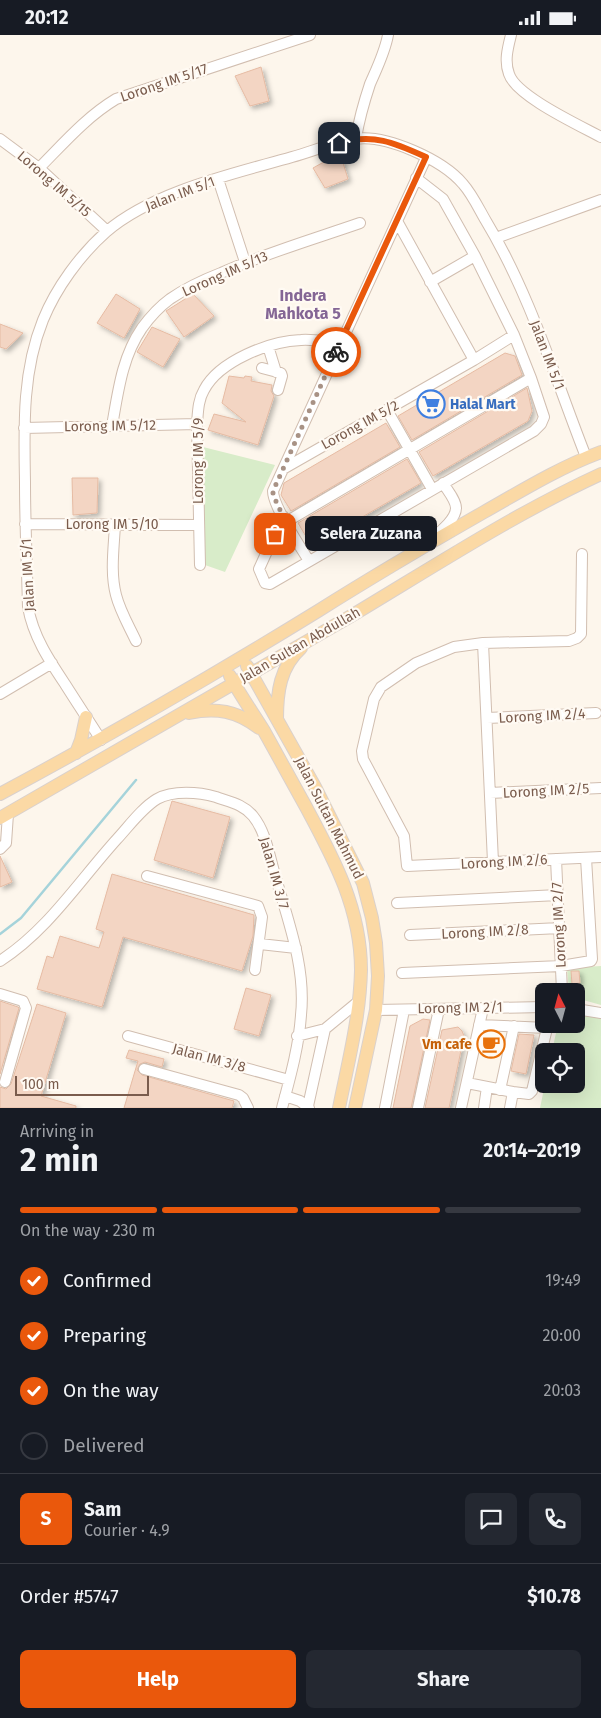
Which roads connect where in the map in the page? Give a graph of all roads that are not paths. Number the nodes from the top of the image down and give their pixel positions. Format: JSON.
{"nodes":[{"id":1,"x":310,"y":35,"type":"edge"},
{"id":2,"x":388,"y":35,"type":"edge"},
{"id":3,"x":512,"y":35,"type":"edge"},
{"id":4,"x":601,"y":137,"type":"edge"},
{"id":5,"x":356,"y":138,"type":"junction"},
{"id":6,"x":0,"y":139,"type":"edge"},
{"id":7,"x":426,"y":157,"type":"junction"},
{"id":8,"x":39,"y":168,"type":"junction"},
{"id":9,"x":416,"y":178,"type":"junction"},
{"id":10,"x":218,"y":179,"type":"junction"},
{"id":11,"x":601,"y":200,"type":"edge"},
{"id":12,"x":397,"y":221,"type":"junction"},
{"id":13,"x":360,"y":223,"type":"dead end"},
{"id":14,"x":107,"y":231,"type":"junction"},
{"id":15,"x":496,"y":238,"type":"junction"},
{"id":16,"x":476,"y":256,"type":"junction"},
{"id":17,"x":245,"y":262,"type":"junction"},
{"id":18,"x":430,"y":282,"type":"junction"},
{"id":19,"x":514,"y":335,"type":"junction"},
{"id":20,"x":340,"y":343,"type":"junction"},
{"id":21,"x":268,"y":346,"type":"junction"},
{"id":22,"x":474,"y":360,"type":"junction"},
{"id":23,"x":262,"y":368,"type":"dead end"},
{"id":24,"x":276,"y":372,"type":"junction"},
{"id":25,"x":531,"y":378,"type":"junction"},
{"id":26,"x":278,"y":390,"type":"dead end"},
{"id":27,"x":386,"y":410,"type":"junction"},
{"id":28,"x":197,"y":423,"type":"junction"},
{"id":29,"x":112,"y":425,"type":"junction"},
{"id":30,"x":24,"y":428,"type":"junction"},
{"id":31,"x":409,"y":449,"type":"junction"},
{"id":32,"x":601,"y":452,"type":"edge"},
{"id":33,"x":586,"y":457,"type":"junction"},
{"id":34,"x":283,"y":469,"type":"junction"},
{"id":35,"x":601,"y":474,"type":"edge"},
{"id":36,"x":443,"y":483,"type":"junction"},
{"id":37,"x":432,"y":489,"type":"junction"},
{"id":38,"x":284,"y":519,"type":"junction"},
{"id":39,"x":25,"y":524,"type":"junction"},
{"id":40,"x":115,"y":525,"type":"junction"},
{"id":41,"x":198,"y":525,"type":"junction"},
{"id":42,"x":582,"y":554,"type":"dead end"},
{"id":43,"x":309,"y":561,"type":"junction"},
{"id":44,"x":200,"y":565,"type":"dead end"},
{"id":45,"x":390,"y":566,"type":"junction"},
{"id":46,"x":309,"y":640,"type":"junction"},
{"id":47,"x":136,"y":641,"type":"dead end"},
{"id":48,"x":483,"y":643,"type":"junction"},
{"id":49,"x":243,"y":657,"type":"junction"},
{"id":50,"x":52,"y":663,"type":"junction"},
{"id":51,"x":226,"y":667,"type":"junction"},
{"id":52,"x":251,"y":673,"type":"junction"},
{"id":53,"x":234,"y":683,"type":"junction"},
{"id":54,"x":0,"y":694,"type":"edge"},
{"id":55,"x":596,"y":713,"type":"dead end"},
{"id":56,"x":183,"y":714,"type":"junction"},
{"id":57,"x":86,"y":717,"type":"junction"},
{"id":58,"x":487,"y":718,"type":"junction"},
{"id":59,"x":277,"y":719,"type":"junction"},
{"id":60,"x":263,"y":731,"type":"junction"},
{"id":61,"x":101,"y":740,"type":"junction"},
{"id":62,"x":76,"y":753,"type":"junction"},
{"id":63,"x":601,"y":788,"type":"edge"},
{"id":64,"x":490,"y":793,"type":"junction"},
{"id":65,"x":0,"y":794,"type":"edge"},
{"id":66,"x":4,"y":816,"type":"edge"},
{"id":67,"x":0,"y":849,"type":"edge"},
{"id":68,"x":601,"y":857,"type":"edge"},
{"id":69,"x":586,"y":858,"type":"junction"},
{"id":70,"x":556,"y":859,"type":"junction"},
{"id":71,"x":493,"y":862,"type":"junction"},
{"id":72,"x":147,"y":876,"type":"dead end"},
{"id":73,"x":558,"y":895,"type":"junction"},
{"id":74,"x":397,"y":903,"type":"dead end"},
{"id":75,"x":560,"y":928,"type":"junction"},
{"id":76,"x":410,"y":935,"type":"dead end"},
{"id":77,"x":260,"y":944,"type":"junction"},
{"id":78,"x":296,"y":948,"type":"junction"},
{"id":79,"x":0,"y":961,"type":"edge"},
{"id":80,"x":561,"y":966,"type":"junction"},
{"id":81,"x":255,"y":971,"type":"dead end"},
{"id":82,"x":402,"y":973,"type":"dead end"},
{"id":83,"x":562,"y":983,"type":"edge"},
{"id":84,"x":0,"y":994,"type":"edge"},
{"id":85,"x":358,"y":1001,"type":"junction"},
{"id":86,"x":535,"y":1007,"type":"edge"},
{"id":87,"x":483,"y":1008,"type":"junction"},
{"id":88,"x":438,"y":1009,"type":"junction"},
{"id":89,"x":376,"y":1010,"type":"junction"},
{"id":90,"x":404,"y":1010,"type":"junction"},
{"id":91,"x":585,"y":1010,"type":"edge"},
{"id":92,"x":601,"y":1013,"type":"edge"},
{"id":93,"x":479,"y":1025,"type":"junction"},
{"id":94,"x":514,"y":1026,"type":"junction"},
{"id":95,"x":535,"y":1026,"type":"edge"},
{"id":96,"x":325,"y":1029,"type":"junction"},
{"id":97,"x":545,"y":1033,"type":"edge"},
{"id":98,"x":128,"y":1036,"type":"dead end"},
{"id":99,"x":298,"y":1036,"type":"junction"},
{"id":100,"x":144,"y":1069,"type":"dead end"},
{"id":101,"x":289,"y":1080,"type":"junction"},
{"id":102,"x":5,"y":1082,"type":"dead end"},
{"id":103,"x":467,"y":1083,"type":"junction"},
{"id":104,"x":487,"y":1087,"type":"junction"},
{"id":105,"x":500,"y":1090,"type":"junction"},
{"id":106,"x":513,"y":1092,"type":"junction"},
{"id":107,"x":285,"y":1096,"type":"junction"},
{"id":108,"x":308,"y":1107,"type":"edge"},
{"id":109,"x":248,"y":1108,"type":"edge"},
{"id":110,"x":282,"y":1108,"type":"edge"},
{"id":111,"x":339,"y":1108,"type":"edge"},
{"id":112,"x":354,"y":1108,"type":"edge"},
{"id":113,"x":385,"y":1108,"type":"edge"},
{"id":114,"x":418,"y":1108,"type":"edge"},
{"id":115,"x":461,"y":1108,"type":"edge"},
{"id":116,"x":484,"y":1108,"type":"edge"},
{"id":117,"x":510,"y":1108,"type":"edge"}],
"edges":[{"from":1,"to":8,"type":"street","name":"Lorong IM 5/17"},
{"from":2,"to":5,"type":"street"},
{"from":3,"to":4,"type":"street"},
{"from":5,"to":7,"type":"street","name":"Jalan IM 5/1"},
{"from":5,"to":10,"type":"street","name":"Jalan IM 5/1"},
{"from":6,"to":8,"type":"street","name":"Lorong IM 5/15"},
{"from":7,"to":9,"type":"street"},
{"from":7,"to":15,"type":"street","name":"Jalan IM 5/1"},
{"from":8,"to":14,"type":"street","name":"Lorong IM 5/15"},
{"from":9,"to":12,"type":"street"},
{"from":9,"to":16,"type":"street"},
{"from":10,"to":14,"type":"street","name":"Jalan IM 5/1"},
{"from":10,"to":17,"type":"street"},
{"from":11,"to":15,"type":"street"},
{"from":12,"to":18,"type":"street"},
{"from":12,"to":20,"type":"street"},
{"from":13,"to":17,"type":"street","name":"Lorong IM 5/13"},
{"from":14,"to":30,"type":"street","name":"Jalan IM 5/1"},
{"from":15,"to":33,"type":"street","name":"Jalan IM 5/1"},
{"from":16,"to":18,"type":"street"},
{"from":16,"to":19,"type":"street"},
{"from":17,"to":29,"type":"street","name":"Lorong IM 5/13"},
{"from":18,"to":22,"type":"street"},
{"from":19,"to":22,"type":"street","name":"Lorong IM 5/2"},
{"from":19,"to":25,"type":"street"},
{"from":20,"to":21,"type":"street","name":"Lorong IM 5/9"},
{"from":20,"to":34,"type":"street"},
{"from":21,"to":24,"type":"street"},
{"from":21,"to":28,"type":"street","name":"Lorong IM 5/9"},
{"from":22,"to":27,"type":"street","name":"Lorong IM 5/2"},
{"from":23,"to":24,"type":"street"},
{"from":24,"to":26,"type":"street"},
{"from":25,"to":31,"type":"street"},
{"from":25,"to":36,"type":"street"},
{"from":27,"to":31,"type":"street"},
{"from":27,"to":34,"type":"street","name":"Lorong IM 5/2"},
{"from":28,"to":29,"type":"street","name":"Lorong IM 5/12"},
{"from":28,"to":41,"type":"street","name":"Lorong IM 5/9"},
{"from":29,"to":30,"type":"street","name":"Lorong IM 5/12"},
{"from":30,"to":39,"type":"street","name":"Jalan IM 5/1"},
{"from":31,"to":37,"type":"street"},
{"from":31,"to":38,"type":"street"},
{"from":32,"to":33,"type":"main road","name":"Jalan Sultan Abdullah"},
{"from":33,"to":45,"type":"main road","name":"Jalan Sultan Abdullah"},
{"from":34,"to":38,"type":"street"},
{"from":35,"to":46,"type":"main road","name":"Jalan Sultan Abdullah"},
{"from":36,"to":37,"type":"street"},
{"from":36,"to":45,"type":"street"},
{"from":37,"to":43,"type":"street"},
{"from":38,"to":43,"type":"street"},
{"from":38,"to":43,"type":"street"},
{"from":39,"to":40,"type":"street","name":"Lorong IM 5/10"},
{"from":39,"to":50,"type":"street","name":"Jalan IM 5/1"},
{"from":40,"to":41,"type":"street","name":"Lorong IM 5/10"},
{"from":40,"to":47,"type":"street"},
{"from":41,"to":44,"type":"street","name":"Lorong IM 5/9"},
{"from":42,"to":48,"type":"street"},
{"from":45,"to":49,"type":"main road","name":"Jalan Sultan Abdullah"},
{"from":46,"to":52,"type":"main road","name":"Jalan Sultan Abdullah"},
{"from":46,"to":59,"type":"main road"},
{"from":48,"to":58,"type":"street"},
{"from":48,"to":71,"type":"street","name":"Lorong IM 2/6"},
{"from":49,"to":51,"type":"main road","name":"Jalan Sultan Abdullah"},
{"from":49,"to":52,"type":"main road","name":"Jalan Sultan Mahmud"},
{"from":50,"to":54,"type":"street"},
{"from":50,"to":57,"type":"street","name":"Jalan IM 5/1"},
{"from":51,"to":53,"type":"main road","name":"Jalan Sultan Mahmud"},
{"from":51,"to":61,"type":"main road","name":"Jalan Sultan Abdullah"},
{"from":52,"to":53,"type":"main road","name":"Jalan Sultan Abdullah"},
{"from":52,"to":59,"type":"main road","name":"Jalan Sultan Mahmud"},
{"from":53,"to":56,"type":"main road","name":"Jalan Sultan Abdullah"},
{"from":53,"to":60,"type":"main road","name":"Jalan Sultan Mahmud"},
{"from":55,"to":58,"type":"street","name":"Lorong IM 2/4"},
{"from":56,"to":60,"type":"main road"},
{"from":56,"to":66,"type":"main road","name":"Jalan Sultan Abdullah"},
{"from":57,"to":61,"type":"street","name":"Jalan IM 5/1"},
{"from":57,"to":62,"type":"main road"},
{"from":58,"to":64,"type":"street"},
{"from":59,"to":89,"type":"main road","name":"Jalan Sultan Mahmud"},
{"from":60,"to":85,"type":"main road","name":"Jalan Sultan Mahmud"},
{"from":61,"to":62,"type":"main road","name":"Jalan Sultan Abdullah"},
{"from":62,"to":65,"type":"main road","name":"Jalan Sultan Abdullah"},
{"from":63,"to":64,"type":"street","name":"Lorong IM 2/5"},
{"from":64,"to":71,"type":"street"},
{"from":66,"to":67,"type":"street"},
{"from":68,"to":69,"type":"street","name":"Lorong IM 2/6"},
{"from":69,"to":70,"type":"street","name":"Lorong IM 2/6"},
{"from":69,"to":80,"type":"street"},
{"from":70,"to":71,"type":"street","name":"Lorong IM 2/6"},
{"from":70,"to":73,"type":"street","name":"Lorong IM 2/7"},
{"from":72,"to":77,"type":"street"},
{"from":73,"to":74,"type":"street"},
{"from":73,"to":75,"type":"street","name":"Lorong IM 2/7"},
{"from":75,"to":76,"type":"street","name":"Lorong IM 2/8"},
{"from":75,"to":80,"type":"street","name":"Lorong IM 2/7"},
{"from":77,"to":78,"type":"street"},
{"from":77,"to":81,"type":"street"},
{"from":78,"to":79,"type":"street","name":"Jalan IM 3/7"},
{"from":78,"to":99,"type":"street","name":"Jalan IM 3/7"},
{"from":80,"to":82,"type":"street"},
{"from":80,"to":83,"type":"street","name":"Lorong IM 2/7"},
{"from":84,"to":102,"type":"street"},
{"from":85,"to":96,"type":"street"},
{"from":85,"to":111,"type":"main road","name":"Jalan Sultan Mahmud"},
{"from":86,"to":87,"type":"street","name":"Lorong IM 2/1"},
{"from":87,"to":88,"type":"street","name":"Lorong IM 2/1"},
{"from":87,"to":93,"type":"street"},
{"from":88,"to":90,"type":"street","name":"Lorong IM 2/1"},
{"from":88,"to":114,"type":"street"},
{"from":89,"to":90,"type":"street","name":"Lorong IM 2/1"},
{"from":89,"to":112,"type":"main road","name":"Jalan Sultan Mahmud"},
{"from":90,"to":113,"type":"street"},
{"from":91,"to":92,"type":"street"},
{"from":93,"to":94,"type":"street"},
{"from":93,"to":103,"type":"street"},
{"from":94,"to":95,"type":"street"},
{"from":94,"to":105,"type":"street"},
{"from":96,"to":99,"type":"street"},
{"from":96,"to":108,"type":"street"},
{"from":97,"to":106,"type":"street"},
{"from":98,"to":101,"type":"street","name":"Jalan IM 3/8"},
{"from":99,"to":101,"type":"street","name":"Jalan IM 3/7"},
{"from":100,"to":109,"type":"street"},
{"from":101,"to":107,"type":"street","name":"Jalan IM 3/7"},
{"from":103,"to":104,"type":"street"},
{"from":103,"to":115,"type":"street"},
{"from":104,"to":105,"type":"street"},
{"from":104,"to":116,"type":"street"},
{"from":105,"to":106,"type":"street"},
{"from":106,"to":117,"type":"street"},
{"from":107,"to":108,"type":"street"},
{"from":107,"to":110,"type":"street","name":"Jalan IM 3/7"}]}
